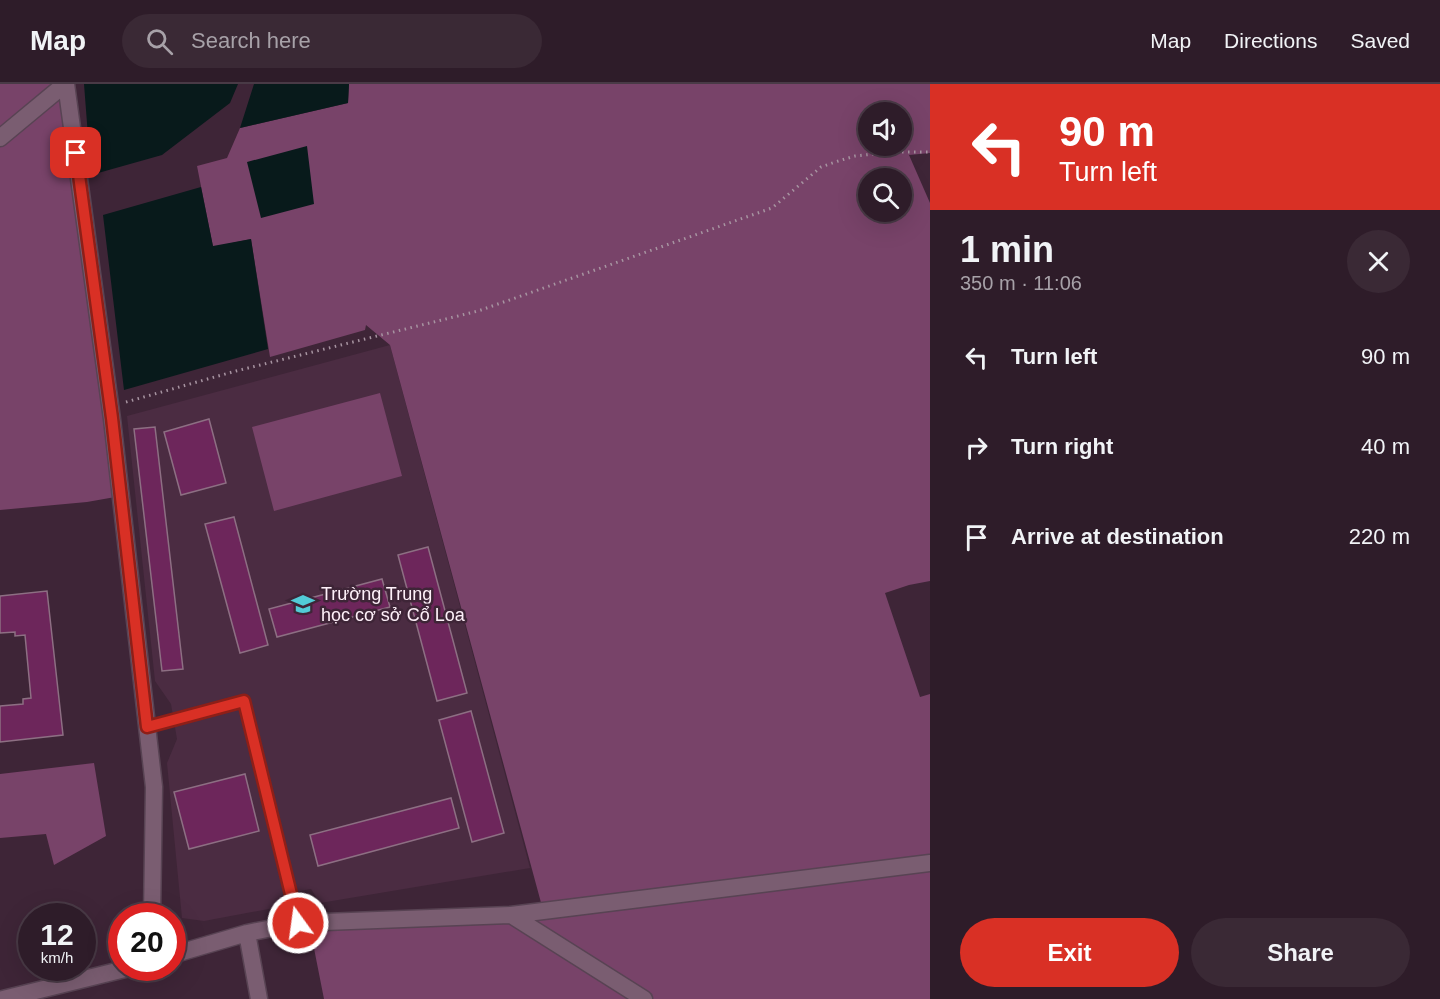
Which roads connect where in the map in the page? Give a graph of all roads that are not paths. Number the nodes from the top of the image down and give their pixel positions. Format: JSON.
{"nodes":[{"id":1,"x":66,"y":84,"type":"edge"},
{"id":2,"x":0,"y":138,"type":"edge"},
{"id":3,"x":147,"y":727,"type":"junction"},
{"id":4,"x":930,"y":863,"type":"edge"},
{"id":5,"x":152,"y":903,"type":"edge"},
{"id":6,"x":511,"y":915,"type":"junction"},
{"id":7,"x":298,"y":923,"type":"junction"},
{"id":8,"x":247,"y":933,"type":"junction"},
{"id":9,"x":186,"y":951,"type":"edge"},
{"id":10,"x":108,"y":974,"type":"edge"},
{"id":11,"x":26,"y":996,"type":"edge"},
{"id":12,"x":3,"y":999,"type":"edge"},
{"id":13,"x":259,"y":999,"type":"edge"},
{"id":14,"x":644,"y":999,"type":"edge"}],
"edges":[{"from":1,"to":2,"type":"street"},
{"from":1,"to":3,"type":"street"},
{"from":3,"to":5,"type":"street"},
{"from":3,"to":7,"type":"lane"},
{"from":4,"to":6,"type":"street"},
{"from":6,"to":7,"type":"street"},
{"from":6,"to":14,"type":"street"},
{"from":7,"to":8,"type":"street"},
{"from":8,"to":9,"type":"street"},
{"from":8,"to":13,"type":"street"},
{"from":10,"to":11,"type":"street"},
{"from":11,"to":12,"type":"street"}]}
